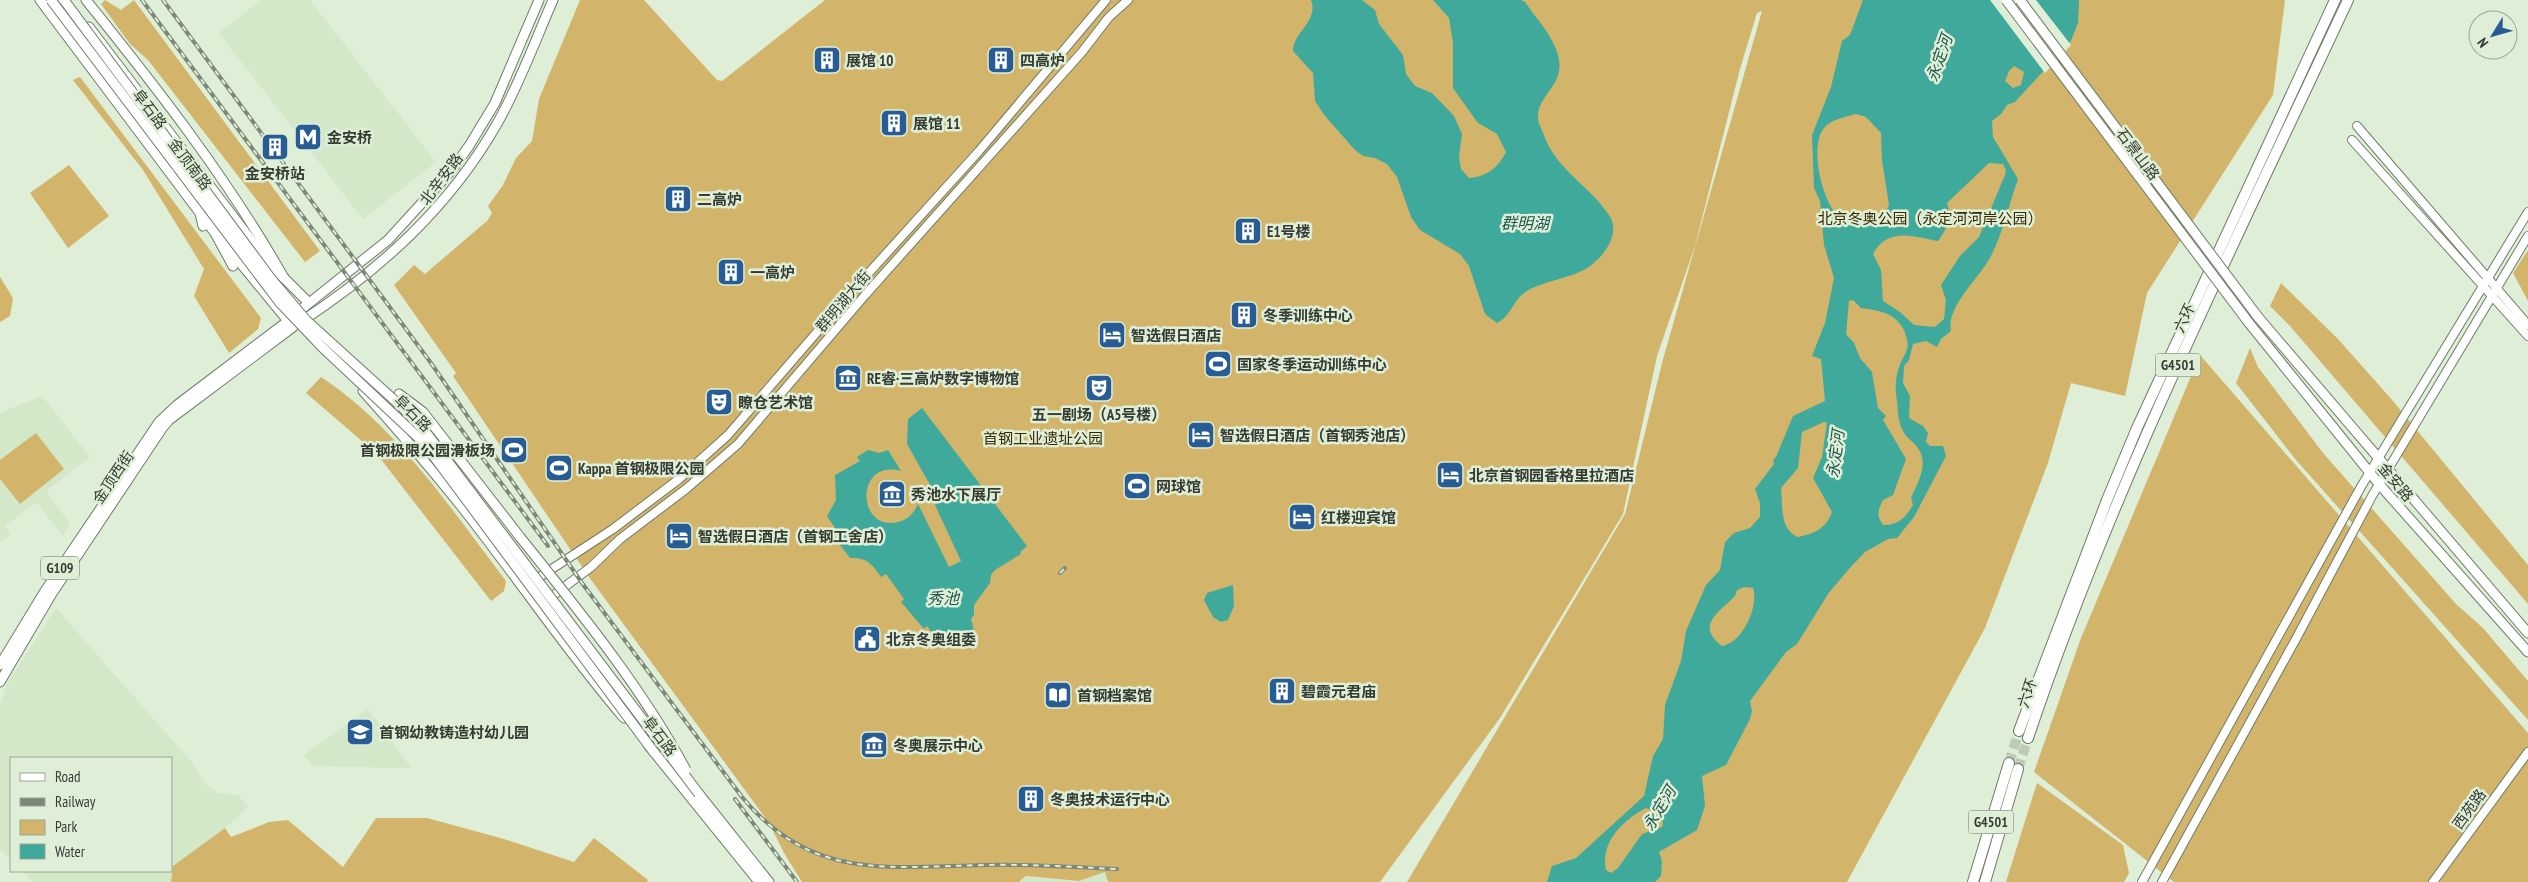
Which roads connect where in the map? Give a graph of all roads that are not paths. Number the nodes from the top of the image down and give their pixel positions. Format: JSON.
{"nodes":[{"id":1,"x":40,"y":0,"type":"edge"},
{"id":2,"x":50,"y":0,"type":"edge"},
{"id":3,"x":64,"y":0,"type":"edge"},
{"id":4,"x":69,"y":0,"type":"edge"},
{"id":5,"x":86,"y":0,"type":"edge"},
{"id":6,"x":539,"y":0,"type":"edge"},
{"id":7,"x":553,"y":0,"type":"edge"},
{"id":8,"x":1106,"y":0,"type":"edge"},
{"id":9,"x":1128,"y":0,"type":"edge"},
{"id":10,"x":2006,"y":0,"type":"edge"},
{"id":11,"x":2020,"y":0,"type":"edge"},
{"id":12,"x":2335,"y":0,"type":"edge"},
{"id":13,"x":2348,"y":0,"type":"edge"},
{"id":14,"x":2357,"y":126,"type":"dead end"},
{"id":15,"x":2352,"y":140,"type":"dead end"},
{"id":16,"x":2528,"y":212,"type":"edge"},
{"id":17,"x":200,"y":213,"type":"junction"},
{"id":18,"x":212,"y":216,"type":"junction"},
{"id":19,"x":203,"y":226,"type":"dead end"},
{"id":20,"x":2528,"y":236,"type":"edge"},
{"id":21,"x":234,"y":262,"type":"junction"},
{"id":22,"x":284,"y":278,"type":"junction"},
{"id":23,"x":308,"y":302,"type":"junction"},
{"id":24,"x":2258,"y":317,"type":"joint"},
{"id":25,"x":2249,"y":323,"type":"joint"},
{"id":26,"x":290,"y":324,"type":"junction"},
{"id":27,"x":2528,"y":325,"type":"edge"},
{"id":28,"x":2528,"y":336,"type":"edge"},
{"id":29,"x":363,"y":391,"type":"dead end"},
{"id":30,"x":399,"y":394,"type":"dead end"},
{"id":31,"x":2379,"y":458,"type":"junction"},
{"id":32,"x":2388,"y":469,"type":"junction"},
{"id":33,"x":2370,"y":472,"type":"junction"},
{"id":34,"x":2379,"y":484,"type":"junction"},
{"id":35,"x":541,"y":576,"type":"dead end"},
{"id":36,"x":555,"y":594,"type":"dead end"},
{"id":37,"x":2528,"y":633,"type":"edge"},
{"id":38,"x":2528,"y":652,"type":"edge"},
{"id":39,"x":0,"y":665,"type":"edge"},
{"id":40,"x":0,"y":682,"type":"edge"},
{"id":41,"x":2019,"y":731,"type":"tunnel mouth"},
{"id":42,"x":2028,"y":738,"type":"tunnel mouth"},
{"id":43,"x":653,"y":751,"type":"junction"},
{"id":44,"x":2528,"y":752,"type":"edge"},
{"id":45,"x":2009,"y":763,"type":"tunnel mouth"},
{"id":46,"x":2018,"y":770,"type":"tunnel mouth"},
{"id":47,"x":699,"y":794,"type":"junction"},
{"id":48,"x":739,"y":856,"type":"junction"},
{"id":49,"x":753,"y":882,"type":"edge"},
{"id":50,"x":759,"y":882,"type":"edge"},
{"id":51,"x":769,"y":882,"type":"edge"},
{"id":52,"x":1974,"y":882,"type":"edge"},
{"id":53,"x":1985,"y":882,"type":"edge"},
{"id":54,"x":2142,"y":882,"type":"edge"},
{"id":55,"x":2162,"y":882,"type":"edge"},
{"id":56,"x":2433,"y":882,"type":"edge"}],
"edges":[{"from":1,"to":17,"type":"main road"},
{"from":2,"to":18,"type":"main road","name":"金顶南路"},
{"from":2,"to":43,"type":"main road","name":"阜石路","bridge":true},
{"from":3,"to":47,"type":"main road","name":"阜石路","bridge":true},
{"from":4,"to":22,"type":"main road","name":"金顶南路"},
{"from":5,"to":22,"type":"main road"},
{"from":6,"to":23,"type":"main road","name":"北辛安路"},
{"from":7,"to":26,"type":"main road","name":"北辛安路"},
{"from":8,"to":35,"type":"main road","name":"群明湖大街"},
{"from":9,"to":36,"type":"main road","name":"群明湖大街"},
{"from":10,"to":25,"type":"main road","name":"石景山路","bridge":true},
{"from":11,"to":24,"type":"main road","name":"石景山路","bridge":true},
{"from":12,"to":41,"type":"highway","name":"六环","number":"G4501"},
{"from":13,"to":42,"type":"highway","name":"六环","number":"G4501"},
{"from":14,"to":27,"type":"main road"},
{"from":15,"to":28,"type":"main road"},
{"from":16,"to":31,"type":"main road"},
{"from":17,"to":19,"type":"main road"},
{"from":17,"to":21,"type":"main road"},
{"from":18,"to":21,"type":"main road"},
{"from":18,"to":26,"type":"main road","name":"金顶南路"},
{"from":20,"to":32,"type":"main road"},
{"from":21,"to":26,"type":"main road"},
{"from":22,"to":23,"type":"main road","name":"金顶南路"},
{"from":23,"to":26,"type":"main road","name":"北辛安路"},
{"from":24,"to":31,"type":"main road","name":"金安路"},
{"from":25,"to":33,"type":"main road","name":"金安路"},
{"from":26,"to":39,"type":"main road","name":"金顶西街","number":"G109"},
{"from":26,"to":40,"type":"main road","name":"金顶西街","number":"G109"},
{"from":29,"to":43,"type":"main road","bridge":true},
{"from":30,"to":47,"type":"main road","bridge":true},
{"from":31,"to":32,"type":"main road","name":"金安路"},
{"from":31,"to":33,"type":"main road"},
{"from":32,"to":34,"type":"main road"},
{"from":32,"to":37,"type":"main road","name":"金安路"},
{"from":33,"to":34,"type":"main road","name":"金安路"},
{"from":33,"to":54,"type":"main road"},
{"from":34,"to":38,"type":"main road","name":"金安路"},
{"from":34,"to":55,"type":"main road"},
{"from":43,"to":48,"type":"main road","name":"阜石路"},
{"from":44,"to":56,"type":"main road","name":"西苑路"},
{"from":45,"to":52,"type":"highway","number":"G4501"},
{"from":46,"to":53,"type":"highway","number":"G4501"},
{"from":47,"to":51,"type":"main road","name":"阜石路"},
{"from":48,"to":49,"type":"main road"},
{"from":48,"to":50,"type":"main road","name":"阜石路"}]}
